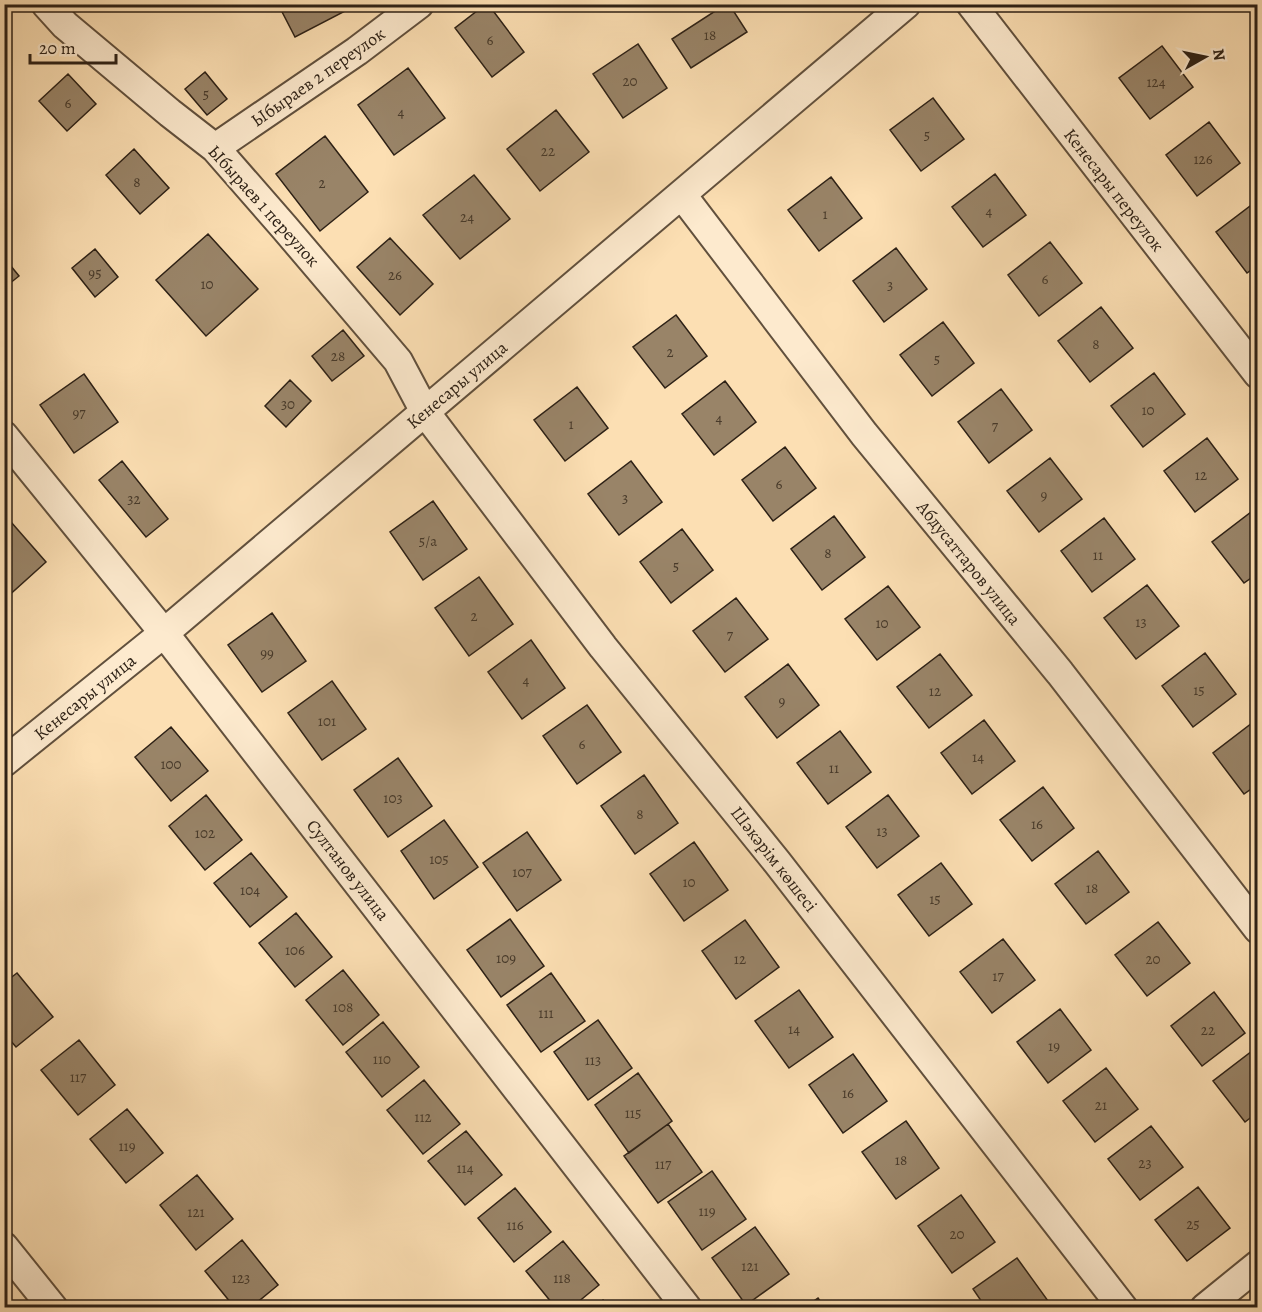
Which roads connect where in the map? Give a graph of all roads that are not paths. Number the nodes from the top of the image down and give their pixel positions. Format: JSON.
{"nodes":[{"id":1,"x":46,"y":4,"type":"edge"},
{"id":2,"x":419,"y":4,"type":"edge"},
{"id":3,"x":906,"y":4,"type":"edge"},
{"id":4,"x":971,"y":4,"type":"edge"},
{"id":5,"x":215,"y":148,"type":"junction"},
{"id":6,"x":682,"y":195,"type":"junction"},
{"id":7,"x":1257,"y":374,"type":"edge"},
{"id":8,"x":425,"y":412,"type":"junction"},
{"id":9,"x":4,"y":436,"type":"edge"},
{"id":10,"x":164,"y":633,"type":"junction"},
{"id":11,"x":4,"y":762,"type":"edge"},
{"id":12,"x":1257,"y":929,"type":"edge"},
{"id":13,"x":4,"y":1247,"type":"edge"},
{"id":14,"x":1257,"y":1265,"type":"edge"},
{"id":15,"x":53,"y":1308,"type":"edge"},
{"id":16,"x":687,"y":1308,"type":"edge"},
{"id":17,"x":1123,"y":1308,"type":"edge"},
{"id":18,"x":1205,"y":1308,"type":"edge"}],
"edges":[{"from":1,"to":5,"type":"street","name":"Ыбыраев 1 переулок"},
{"from":2,"to":5,"type":"street","name":"Ыбыраев 2 переулок"},
{"from":3,"to":6,"type":"street","name":"Кенесары улица"},
{"from":4,"to":7,"type":"street","name":"Кенесары переулок"},
{"from":5,"to":8,"type":"street","name":"Ыбыраев 1 переулок"},
{"from":6,"to":8,"type":"street","name":"Кенесары улица"},
{"from":6,"to":12,"type":"street","name":"Абдусаттаров улица"},
{"from":8,"to":10,"type":"street","name":"Кенесары улица"},
{"from":8,"to":17,"type":"street","name":"Шәкәрім көшесі"},
{"from":9,"to":10,"type":"street","name":"Султанов улица"},
{"from":10,"to":11,"type":"street","name":"Кенесары улица"},
{"from":10,"to":16,"type":"street","name":"Султанов улица"},
{"from":13,"to":15,"type":"street"},
{"from":14,"to":18,"type":"street"}]}
